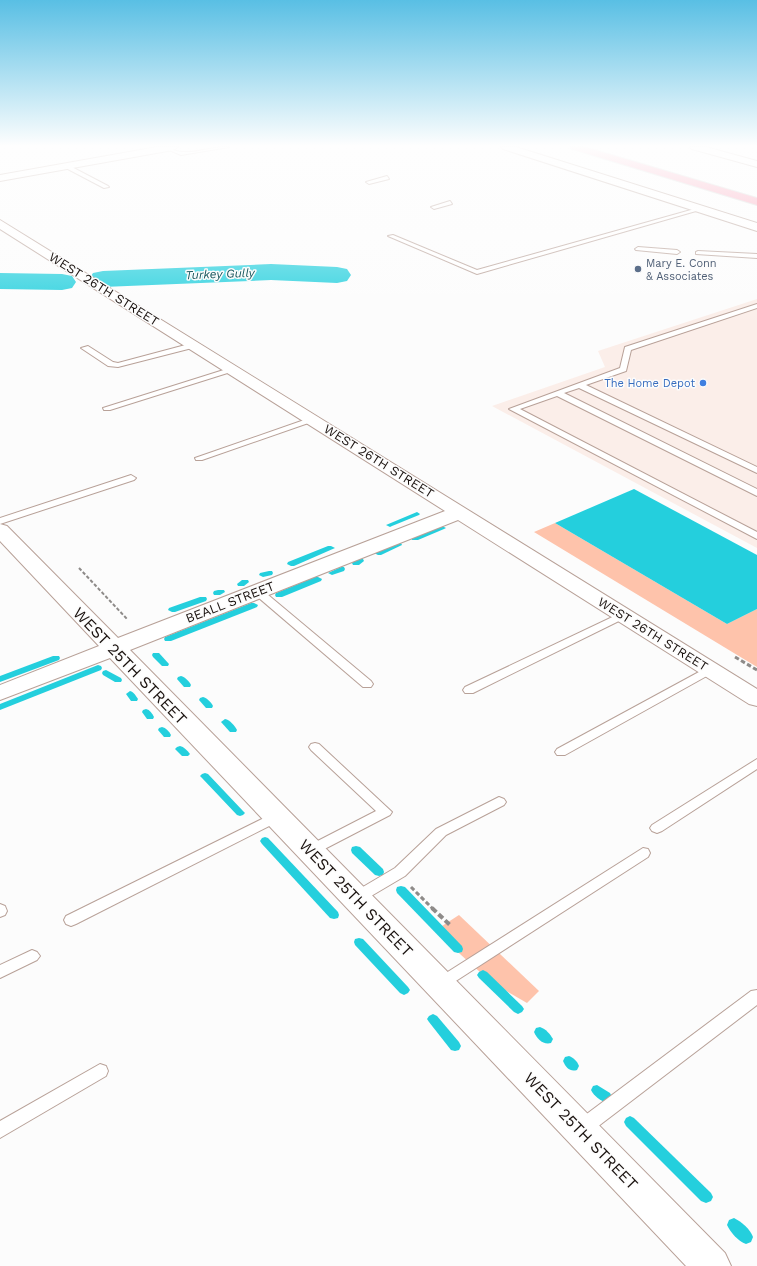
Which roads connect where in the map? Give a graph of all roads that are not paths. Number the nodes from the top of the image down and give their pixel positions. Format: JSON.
{"nodes":[{"id":1,"x":438,"y":206,"type":"edge"},
{"id":2,"x":691,"y":206,"type":"edge"},
{"id":3,"x":434,"y":207,"type":"dead end"},
{"id":4,"x":700,"y":209,"type":"junction"},
{"id":5,"x":0,"y":224,"type":"edge"},
{"id":6,"x":757,"y":227,"type":"edge"},
{"id":7,"x":391,"y":236,"type":"dead end"},
{"id":8,"x":638,"y":249,"type":"dead end"},
{"id":9,"x":678,"y":252,"type":"dead end"},
{"id":10,"x":698,"y":253,"type":"dead end"},
{"id":11,"x":757,"y":256,"type":"edge"},
{"id":12,"x":757,"y":306,"type":"edge"},
{"id":13,"x":193,"y":345,"type":"junction"},
{"id":14,"x":85,"y":348,"type":"dead end"},
{"id":15,"x":233,"y":370,"type":"junction"},
{"id":16,"x":580,"y":385,"type":"junction"},
{"id":17,"x":557,"y":393,"type":"junction"},
{"id":18,"x":107,"y":408,"type":"dead end"},
{"id":19,"x":313,"y":420,"type":"junction"},
{"id":20,"x":199,"y":458,"type":"dead end"},
{"id":21,"x":757,"y":470,"type":"edge"},
{"id":22,"x":131,"y":478,"type":"dead end"},
{"id":23,"x":757,"y":492,"type":"edge"},
{"id":24,"x":460,"y":512,"type":"junction"},
{"id":25,"x":0,"y":521,"type":"edge"},
{"id":26,"x":0,"y":530,"type":"edge"},
{"id":27,"x":757,"y":536,"type":"edge"},
{"id":28,"x":257,"y":591,"type":"junction"},
{"id":29,"x":622,"y":615,"type":"junction"},
{"id":30,"x":112,"y":648,"type":"junction"},
{"id":31,"x":710,"y":670,"type":"junction"},
{"id":32,"x":367,"y":684,"type":"dead end"},
{"id":33,"x":469,"y":690,"type":"dead end"},
{"id":34,"x":0,"y":693,"type":"edge"},
{"id":35,"x":757,"y":700,"type":"edge"},
{"id":36,"x":315,"y":747,"type":"dead end"},
{"id":37,"x":561,"y":752,"type":"dead end"},
{"id":38,"x":757,"y":763,"type":"edge"},
{"id":39,"x":499,"y":802,"type":"dead end"},
{"id":40,"x":276,"y":817,"type":"junction"},
{"id":41,"x":657,"y":828,"type":"dead end"},
{"id":42,"x":310,"y":852,"type":"junction"},
{"id":43,"x":643,"y":853,"type":"dead end"},
{"id":44,"x":355,"y":898,"type":"junction"},
{"id":45,"x":71,"y":920,"type":"dead end"},
{"id":46,"x":32,"y":956,"type":"dead end"},
{"id":47,"x":0,"y":972,"type":"edge"},
{"id":48,"x":439,"y":985,"type":"junction"},
{"id":49,"x":757,"y":996,"type":"edge"},
{"id":50,"x":100,"y":1071,"type":"dead end"},
{"id":51,"x":580,"y":1129,"type":"junction"},
{"id":52,"x":0,"y":1130,"type":"edge"},
{"id":53,"x":712,"y":1266,"type":"edge"}],
"edges":[{"from":1,"to":3,"type":"lane"},
{"from":2,"to":4,"type":"street"},
{"from":4,"to":6,"type":"street"},
{"from":4,"to":7,"type":"lane"},
{"from":5,"to":13,"type":"street","name":"WEST 26TH STREET"},
{"from":8,"to":9,"type":"lane"},
{"from":10,"to":11,"type":"lane"},
{"from":12,"to":16,"type":"lane"},
{"from":13,"to":14,"type":"lane"},
{"from":13,"to":15,"type":"street","name":"WEST 26TH STREET"},
{"from":15,"to":18,"type":"lane"},
{"from":15,"to":19,"type":"street","name":"WEST 26TH STREET"},
{"from":16,"to":17,"type":"lane"},
{"from":16,"to":21,"type":"lane"},
{"from":17,"to":23,"type":"lane"},
{"from":17,"to":27,"type":"lane"},
{"from":19,"to":20,"type":"lane"},
{"from":19,"to":24,"type":"street","name":"WEST 26TH STREET"},
{"from":22,"to":25,"type":"lane"},
{"from":24,"to":28,"type":"street","name":"BEALL STREET"},
{"from":24,"to":29,"type":"street","name":"WEST 26TH STREET"},
{"from":26,"to":30,"type":"street","name":"WEST 25TH STREET"},
{"from":28,"to":30,"type":"street","name":"BEALL STREET"},
{"from":28,"to":32,"type":"lane"},
{"from":29,"to":31,"type":"street","name":"WEST 26TH STREET"},
{"from":29,"to":33,"type":"lane"},
{"from":30,"to":34,"type":"street","name":"BEALL STREET"},
{"from":30,"to":40,"type":"street","name":"WEST 25TH STREET"},
{"from":31,"to":35,"type":"street","name":"WEST 26TH STREET"},
{"from":31,"to":37,"type":"lane"},
{"from":36,"to":42,"type":"lane"},
{"from":38,"to":41,"type":"lane"},
{"from":39,"to":44,"type":"lane"},
{"from":40,"to":42,"type":"street","name":"WEST 25TH STREET"},
{"from":40,"to":45,"type":"lane"},
{"from":42,"to":44,"type":"street","name":"WEST 25TH STREET"},
{"from":43,"to":48,"type":"lane"},
{"from":44,"to":48,"type":"street","name":"WEST 25TH STREET"},
{"from":46,"to":47,"type":"lane"},
{"from":48,"to":51,"type":"street","name":"WEST 25TH STREET"},
{"from":49,"to":51,"type":"lane"},
{"from":50,"to":52,"type":"lane"},
{"from":51,"to":53,"type":"street","name":"WEST 25TH STREET"}]}
